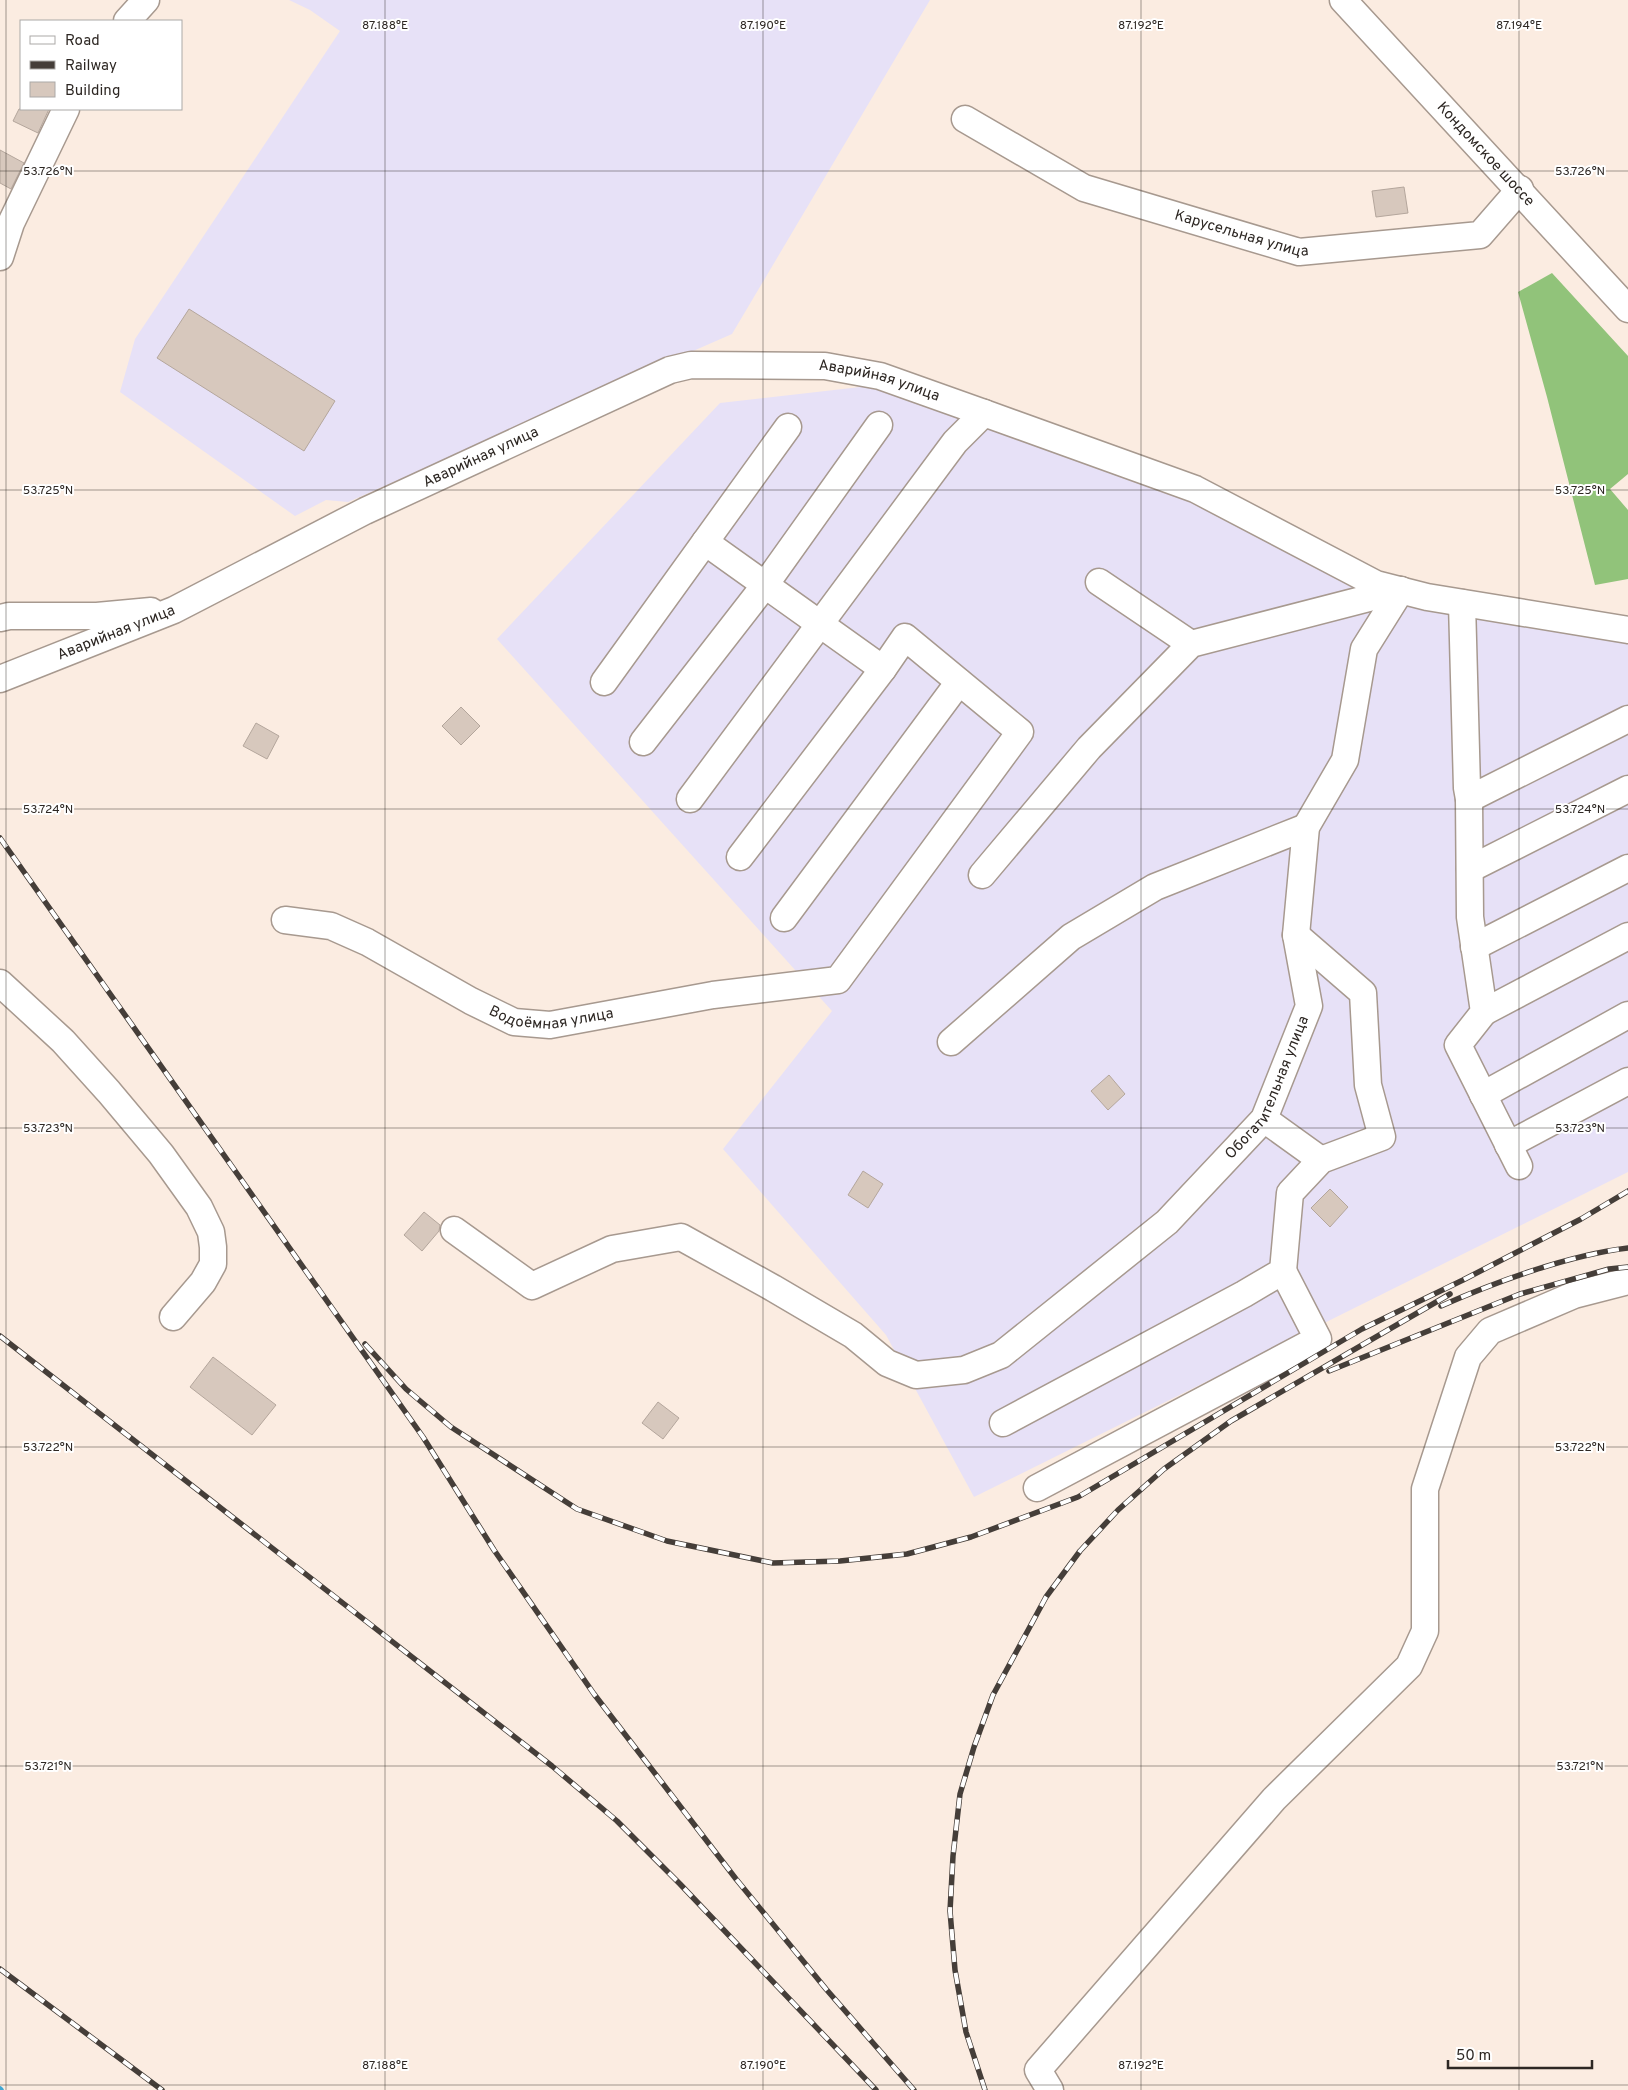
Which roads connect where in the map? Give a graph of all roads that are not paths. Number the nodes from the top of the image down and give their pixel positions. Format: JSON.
{"nodes":[{"id":1,"x":146,"y":0,"type":"edge"},
{"id":2,"x":1343,"y":0,"type":"edge"},
{"id":3,"x":128,"y":20,"type":"edge"},
{"id":4,"x":66,"y":110,"type":"edge"},
{"id":5,"x":965,"y":119,"type":"dead end"},
{"id":6,"x":1520,"y":189,"type":"junction"},
{"id":7,"x":0,"y":257,"type":"edge"},
{"id":8,"x":1628,"y":308,"type":"edge"},
{"id":9,"x":984,"y":413,"type":"junction"},
{"id":10,"x":879,"y":425,"type":"dead end"},
{"id":11,"x":788,"y":427,"type":"dead end"},
{"id":12,"x":705,"y":542,"type":"junction"},
{"id":13,"x":1099,"y":582,"type":"dead end"},
{"id":14,"x":765,"y":585,"type":"junction"},
{"id":15,"x":1401,"y":590,"type":"junction"},
{"id":16,"x":1462,"y":603,"type":"junction"},
{"id":17,"x":174,"y":610,"type":"junction"},
{"id":18,"x":0,"y":618,"type":"edge"},
{"id":19,"x":820,"y":624,"type":"junction"},
{"id":20,"x":1628,"y":630,"type":"edge"},
{"id":21,"x":1191,"y":644,"type":"junction"},
{"id":22,"x":883,"y":669,"type":"junction"},
{"id":23,"x":0,"y":678,"type":"edge"},
{"id":24,"x":604,"y":682,"type":"dead end"},
{"id":25,"x":959,"y":682,"type":"junction"},
{"id":26,"x":1628,"y":719,"type":"edge"},
{"id":27,"x":643,"y":742,"type":"dead end"},
{"id":28,"x":1628,"y":789,"type":"edge"},
{"id":29,"x":690,"y":799,"type":"dead end"},
{"id":30,"x":1469,"y":799,"type":"junction"},
{"id":31,"x":1306,"y":827,"type":"junction"},
{"id":32,"x":740,"y":857,"type":"dead end"},
{"id":33,"x":1628,"y":868,"type":"edge"},
{"id":34,"x":1470,"y":869,"type":"junction"},
{"id":35,"x":982,"y":876,"type":"dead end"},
{"id":36,"x":784,"y":918,"type":"dead end"},
{"id":37,"x":285,"y":920,"type":"dead end"},
{"id":38,"x":1296,"y":935,"type":"junction"},
{"id":39,"x":1628,"y":936,"type":"edge"},
{"id":40,"x":1474,"y":947,"type":"junction"},
{"id":41,"x":0,"y":983,"type":"edge"},
{"id":42,"x":1484,"y":1012,"type":"junction"},
{"id":43,"x":1628,"y":1015,"type":"edge"},
{"id":44,"x":951,"y":1042,"type":"dead end"},
{"id":45,"x":1628,"y":1081,"type":"edge"},
{"id":46,"x":1483,"y":1095,"type":"junction"},
{"id":47,"x":1264,"y":1120,"type":"junction"},
{"id":48,"x":1321,"y":1160,"type":"junction"},
{"id":49,"x":454,"y":1230,"type":"dead end"},
{"id":50,"x":1283,"y":1271,"type":"junction"},
{"id":51,"x":1628,"y":1282,"type":"edge"},
{"id":52,"x":173,"y":1317,"type":"dead end"},
{"id":53,"x":1004,"y":1423,"type":"dead end"},
{"id":54,"x":1036,"y":1488,"type":"dead end"},
{"id":55,"x":1050,"y":2090,"type":"edge"}],
"edges":[{"from":1,"to":3,"type":"street"},
{"from":2,"to":6,"type":"street","name":"Кондомское шоссе"},
{"from":4,"to":7,"type":"street"},
{"from":5,"to":6,"type":"street","name":"Карусельная улица"},
{"from":6,"to":8,"type":"street","name":"Кондомское шоссе"},
{"from":9,"to":15,"type":"street","name":"Аварийная улица"},
{"from":9,"to":17,"type":"street","name":"Аварийная улица"},
{"from":9,"to":19,"type":"street"},
{"from":10,"to":14,"type":"street"},
{"from":11,"to":12,"type":"street"},
{"from":12,"to":14,"type":"street"},
{"from":12,"to":24,"type":"street"},
{"from":13,"to":21,"type":"street"},
{"from":14,"to":19,"type":"street"},
{"from":14,"to":27,"type":"street"},
{"from":15,"to":16,"type":"street","name":"Аварийная улица"},
{"from":15,"to":21,"type":"street"},
{"from":15,"to":31,"type":"street","name":"Обогатительная улица"},
{"from":16,"to":20,"type":"street","name":"Аварийная улица"},
{"from":16,"to":30,"type":"street"},
{"from":17,"to":18,"type":"street"},
{"from":17,"to":23,"type":"street","name":"Аварийная улица"},
{"from":19,"to":22,"type":"street"},
{"from":19,"to":29,"type":"street"},
{"from":21,"to":35,"type":"street"},
{"from":22,"to":25,"type":"street"},
{"from":22,"to":32,"type":"street"},
{"from":25,"to":36,"type":"street"},
{"from":25,"to":37,"type":"street","name":"Водоёмная улица"},
{"from":26,"to":30,"type":"street"},
{"from":28,"to":34,"type":"street"},
{"from":30,"to":34,"type":"street"},
{"from":31,"to":38,"type":"street","name":"Обогатительная улица"},
{"from":31,"to":44,"type":"street"},
{"from":33,"to":40,"type":"street"},
{"from":34,"to":40,"type":"street"},
{"from":38,"to":47,"type":"street","name":"Обогатительная улица"},
{"from":38,"to":48,"type":"street"},
{"from":39,"to":42,"type":"street"},
{"from":40,"to":42,"type":"street"},
{"from":41,"to":52,"type":"street"},
{"from":42,"to":46,"type":"street"},
{"from":43,"to":46,"type":"street"},
{"from":45,"to":46,"type":"street"},
{"from":47,"to":48,"type":"street"},
{"from":47,"to":49,"type":"street","name":"Обогатительная улица"},
{"from":48,"to":50,"type":"street"},
{"from":50,"to":53,"type":"street"},
{"from":50,"to":54,"type":"street"},
{"from":51,"to":55,"type":"street"}]}
